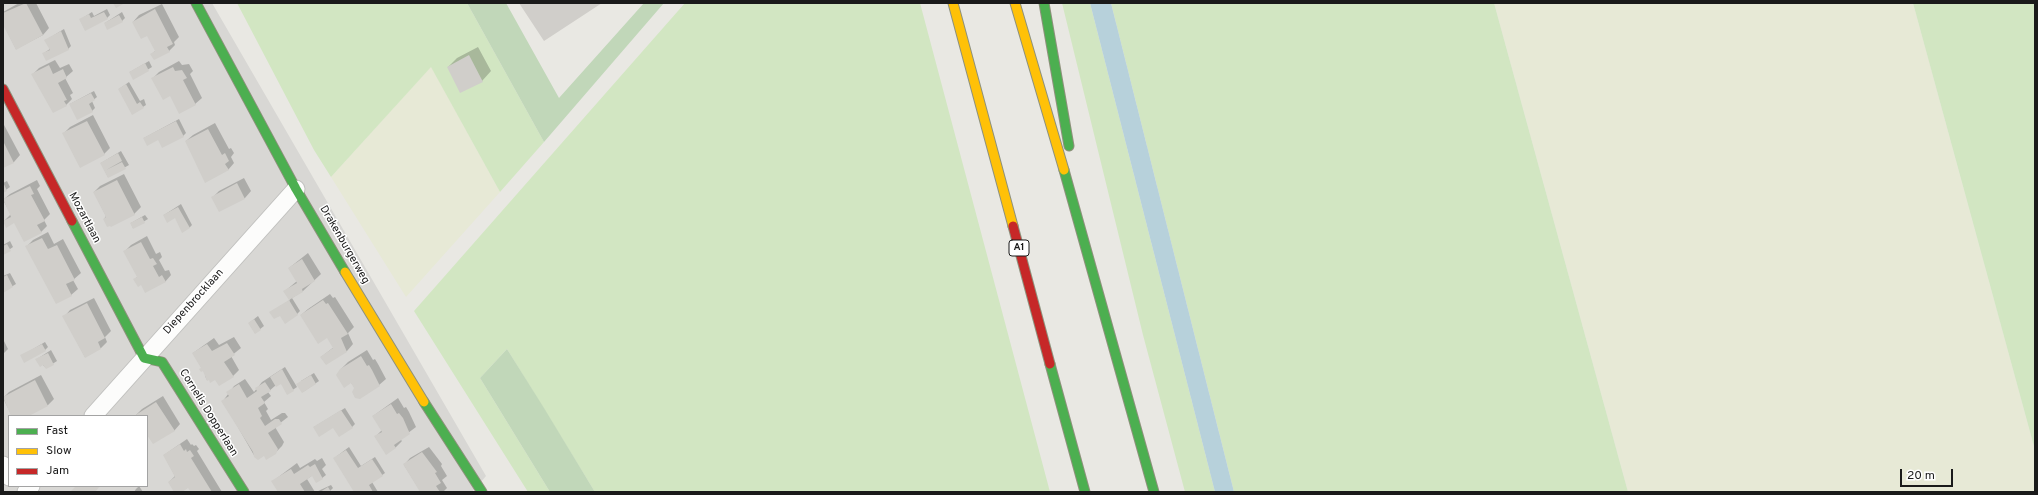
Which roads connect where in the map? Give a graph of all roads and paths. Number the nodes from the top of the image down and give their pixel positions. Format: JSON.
{"nodes":[{"id":1,"x":196,"y":3,"type":"edge"},
{"id":2,"x":953,"y":3,"type":"edge"},
{"id":3,"x":1015,"y":3,"type":"edge"},
{"id":4,"x":1044,"y":3,"type":"edge"},
{"id":5,"x":3,"y":88,"type":"edge"},
{"id":6,"x":296,"y":189,"type":"junction"},
{"id":7,"x":1087,"y":249,"type":"junction"},
{"id":8,"x":144,"y":358,"type":"junction"},
{"id":9,"x":94,"y":415,"type":"edge"},
{"id":10,"x":3,"y":465,"type":"edge"},
{"id":11,"x":8,"y":475,"type":"edge"},
{"id":12,"x":479,"y":491,"type":"edge"},
{"id":13,"x":244,"y":492,"type":"edge"},
{"id":14,"x":1085,"y":492,"type":"edge"},
{"id":15,"x":1154,"y":492,"type":"edge"}],
"edges":[{"from":1,"to":6,"type":"main road","name":"Drakenburgerweg"},
{"from":2,"to":14,"type":"main road","number":"A1"},
{"from":3,"to":7,"type":"main road"},
{"from":4,"to":7,"type":"main road"},
{"from":5,"to":8,"type":"main road","name":"Mozartlaan"},
{"from":6,"to":8,"type":"street","name":"Diepenbrocklaan"},
{"from":6,"to":12,"type":"main road","name":"Drakenburgerweg"},
{"from":7,"to":15,"type":"main road"},
{"from":8,"to":9,"type":"street","name":"Diepenbrocklaan"},
{"from":8,"to":13,"type":"main road","name":"Cornelis Dopperlaan"},
{"from":10,"to":11,"type":"street"}]}
